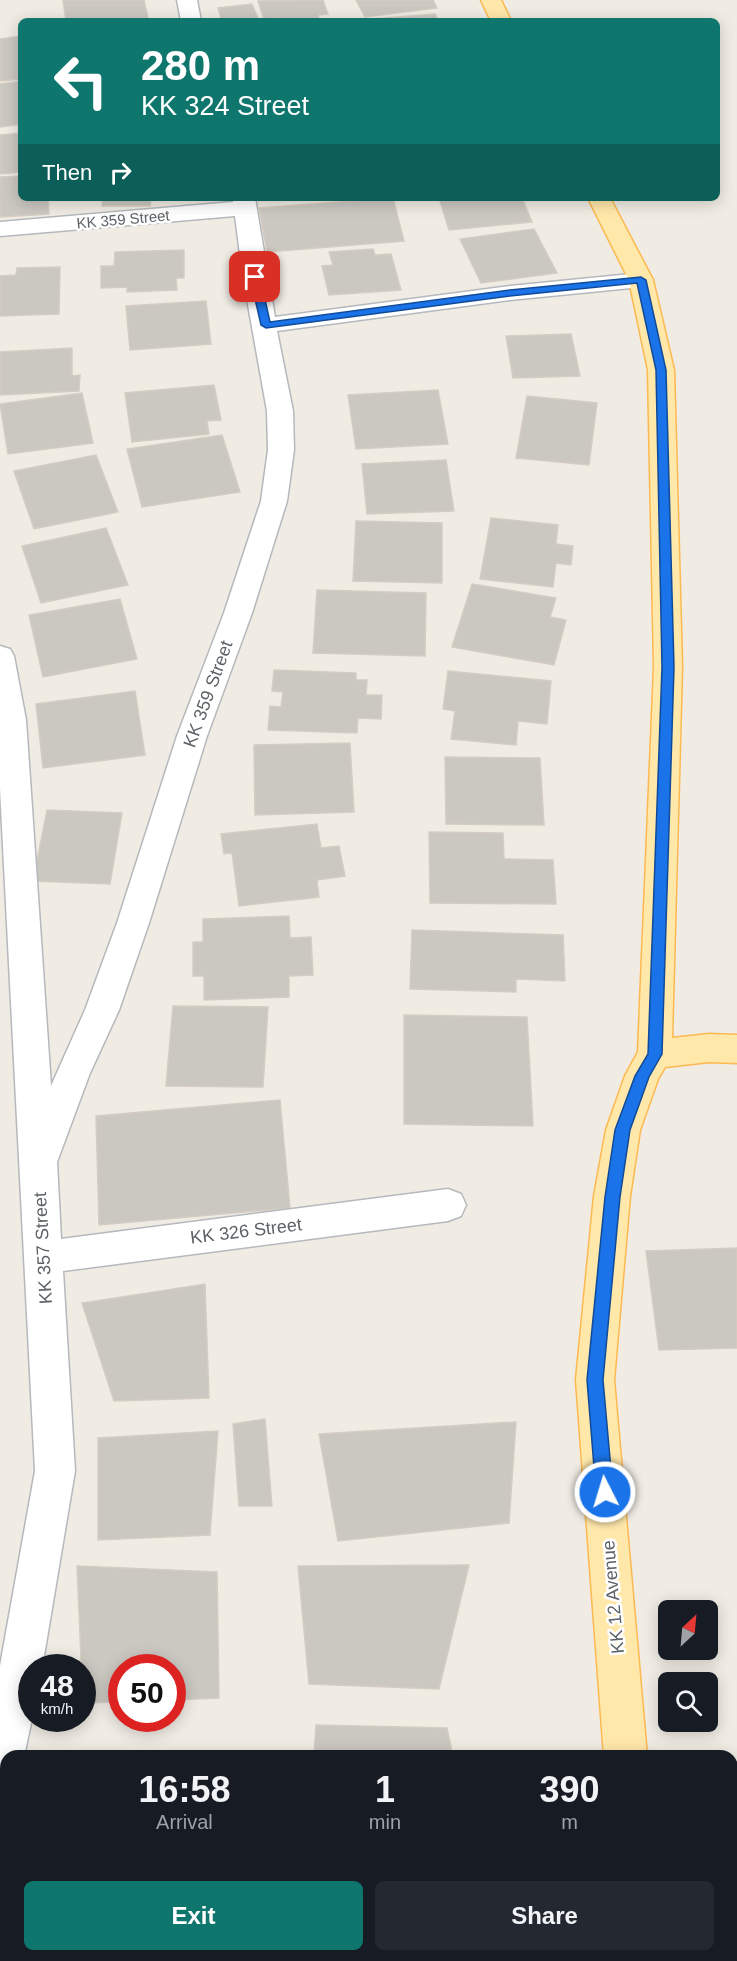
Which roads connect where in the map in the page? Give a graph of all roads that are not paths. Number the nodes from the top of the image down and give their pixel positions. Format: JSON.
{"nodes":[{"id":1,"x":187,"y":0,"type":"edge"},
{"id":2,"x":491,"y":0,"type":"edge"},
{"id":3,"x":190,"y":18,"type":"edge"},
{"id":4,"x":500,"y":18,"type":"edge"},
{"id":5,"x":601,"y":201,"type":"edge"},
{"id":6,"x":245,"y":203,"type":"edge"},
{"id":7,"x":0,"y":230,"type":"edge"},
{"id":8,"x":641,"y":280,"type":"junction"},
{"id":9,"x":266,"y":325,"type":"junction"},
{"id":10,"x":0,"y":656,"type":"edge"},
{"id":11,"x":6,"y":720,"type":"edge"},
{"id":12,"x":737,"y":1049,"type":"edge"},
{"id":13,"x":655,"y":1054,"type":"junction"},
{"id":14,"x":39,"y":1166,"type":"junction"},
{"id":15,"x":448,"y":1205,"type":"dead end"},
{"id":16,"x":43,"y":1257,"type":"junction"},
{"id":17,"x":4,"y":1750,"type":"edge"},
{"id":18,"x":626,"y":1750,"type":"edge"}],
"edges":[{"from":1,"to":3,"type":"street"},
{"from":2,"to":4,"type":"main road"},
{"from":5,"to":8,"type":"main road","name":"KK 12 Avenue"},
{"from":6,"to":7,"type":"street","name":"KK 359 Street"},
{"from":6,"to":9,"type":"street","name":"KK 359 Street"},
{"from":8,"to":9,"type":"street"},
{"from":8,"to":13,"type":"main road","name":"KK 12 Avenue"},
{"from":9,"to":14,"type":"street","name":"KK 359 Street"},
{"from":10,"to":11,"type":"street","name":"KK 357 Street"},
{"from":11,"to":14,"type":"street","name":"KK 357 Street"},
{"from":12,"to":13,"type":"main road"},
{"from":13,"to":18,"type":"main road","name":"KK 12 Avenue"},
{"from":14,"to":16,"type":"street","name":"KK 357 Street"},
{"from":15,"to":16,"type":"street","name":"KK 326 Street"},
{"from":16,"to":17,"type":"street","name":"KK 357 Street"}]}
